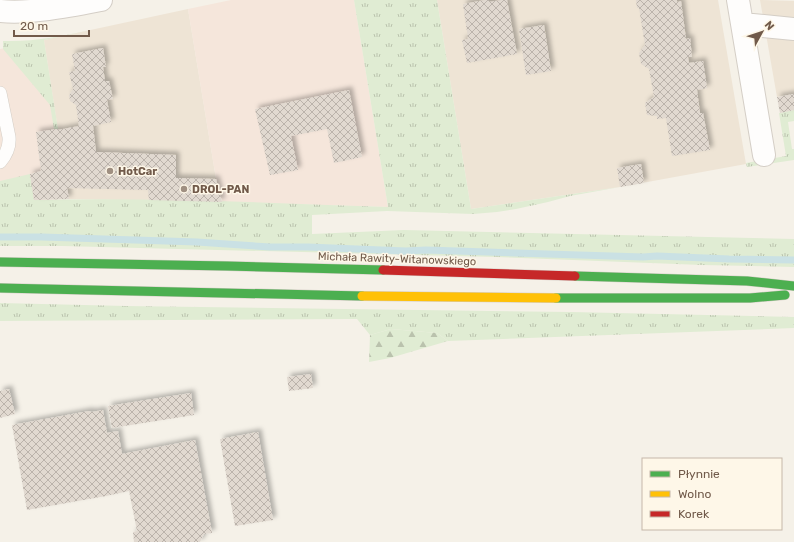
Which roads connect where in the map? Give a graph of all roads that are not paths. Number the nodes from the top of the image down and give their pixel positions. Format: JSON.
{"nodes":[{"id":1,"x":101,"y":0,"type":"edge"},
{"id":2,"x":738,"y":0,"type":"edge"},
{"id":3,"x":0,"y":11,"type":"edge"},
{"id":4,"x":742,"y":24,"type":"junction"},
{"id":5,"x":794,"y":29,"type":"edge"},
{"id":6,"x":0,"y":93,"type":"edge"},
{"id":7,"x":2,"y":108,"type":"edge"},
{"id":8,"x":3,"y":127,"type":"edge"},
{"id":9,"x":5,"y":145,"type":"edge"},
{"id":10,"x":764,"y":155,"type":"dead end"},
{"id":11,"x":0,"y":162,"type":"edge"},
{"id":12,"x":0,"y":262,"type":"edge"},
{"id":13,"x":794,"y":286,"type":"edge"},
{"id":14,"x":0,"y":288,"type":"edge"},
{"id":15,"x":794,"y":294,"type":"edge"}],
"edges":[{"from":1,"to":3,"type":"street"},
{"from":2,"to":4,"type":"street"},
{"from":4,"to":5,"type":"street"},
{"from":4,"to":10,"type":"street"},
{"from":6,"to":7,"type":"lane"},
{"from":7,"to":8,"type":"lane"},
{"from":8,"to":9,"type":"lane"},
{"from":9,"to":11,"type":"lane"},
{"from":12,"to":13,"type":"main road","name":"Michała Rawity-Witanowskiego"},
{"from":14,"to":15,"type":"main road"}]}
